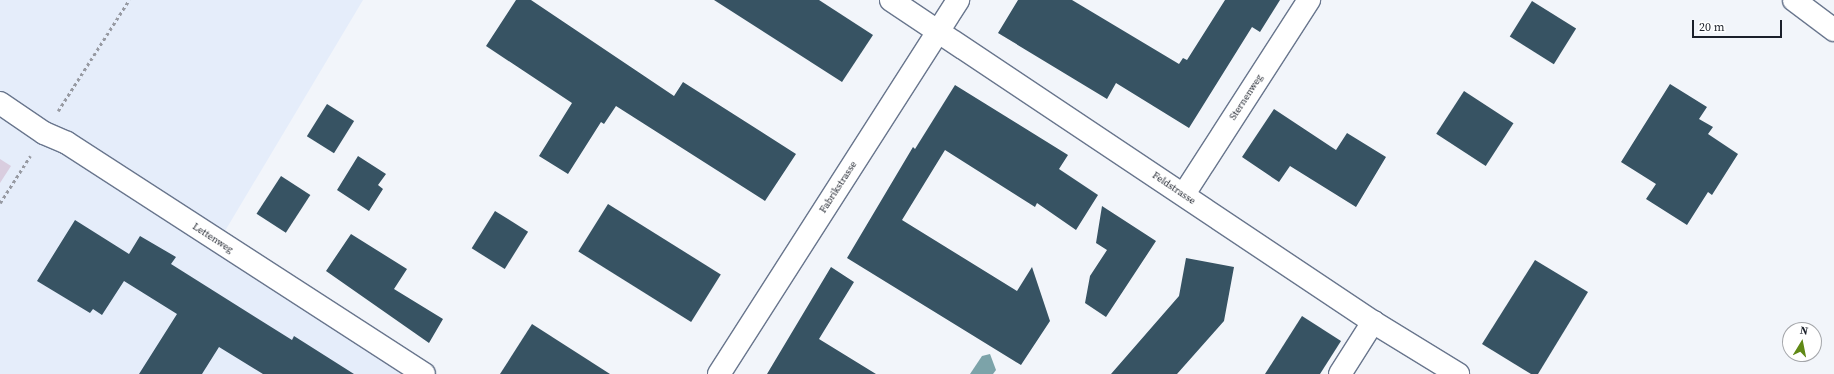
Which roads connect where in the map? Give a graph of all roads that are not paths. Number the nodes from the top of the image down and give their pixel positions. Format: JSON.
{"nodes":[{"id":1,"x":891,"y":0,"type":"edge"},
{"id":2,"x":958,"y":0,"type":"edge"},
{"id":3,"x":1308,"y":0,"type":"edge"},
{"id":4,"x":1794,"y":0,"type":"edge"},
{"id":5,"x":939,"y":30,"type":"junction"},
{"id":6,"x":1834,"y":30,"type":"edge"},
{"id":7,"x":0,"y":103,"type":"edge"},
{"id":8,"x":1184,"y":194,"type":"junction"},
{"id":9,"x":1373,"y":322,"type":"junction"},
{"id":10,"x":424,"y":374,"type":"edge"},
{"id":11,"x":719,"y":374,"type":"edge"},
{"id":12,"x":1340,"y":374,"type":"edge"},
{"id":13,"x":1458,"y":374,"type":"edge"}],
"edges":[{"from":1,"to":5,"type":"street","name":"Feldstrasse"},
{"from":2,"to":5,"type":"street","name":"Fabrikstrasse"},
{"from":3,"to":8,"type":"street","name":"Sternenweg"},
{"from":4,"to":6,"type":"street"},
{"from":5,"to":8,"type":"street","name":"Feldstrasse"},
{"from":5,"to":11,"type":"street","name":"Fabrikstrasse"},
{"from":7,"to":10,"type":"street","name":"Lettenweg"},
{"from":8,"to":9,"type":"street","name":"Feldstrasse"},
{"from":9,"to":12,"type":"street"},
{"from":9,"to":13,"type":"street","name":"Feldstrasse"}]}
